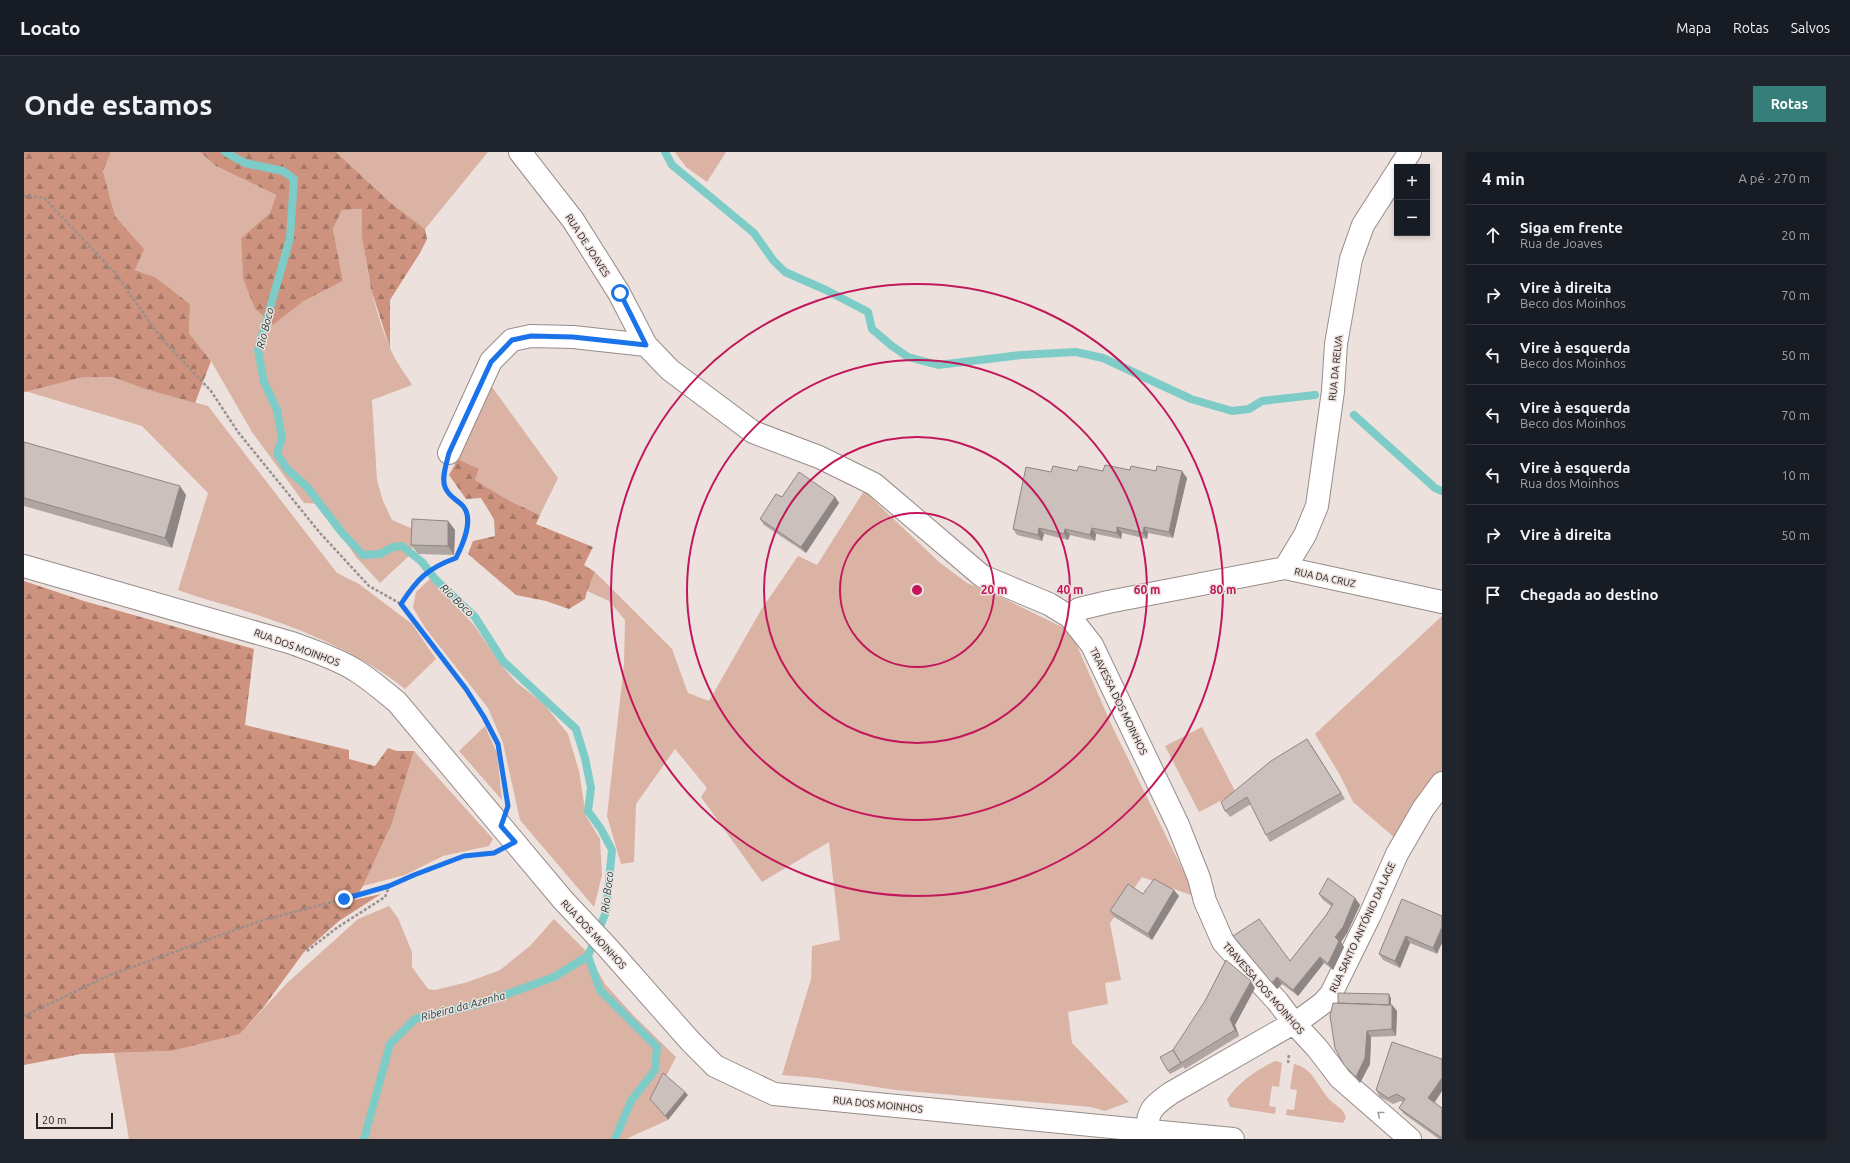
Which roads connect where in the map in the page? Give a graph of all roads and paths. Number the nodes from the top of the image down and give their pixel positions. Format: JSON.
{"nodes":[{"id":1,"x":520,"y":152,"type":"edge"},
{"id":2,"x":1410,"y":152,"type":"edge"},
{"id":3,"x":1402,"y":164,"type":"edge"},
{"id":4,"x":1394,"y":177,"type":"edge"},
{"id":5,"x":24,"y":196,"type":"edge"},
{"id":6,"x":646,"y":345,"type":"junction"},
{"id":7,"x":449,"y":453,"type":"joint"},
{"id":8,"x":24,"y":566,"type":"edge"},
{"id":9,"x":1285,"y":568,"type":"junction"},
{"id":10,"x":1442,"y":602,"type":"edge"},
{"id":11,"x":401,"y":604,"type":"junction"},
{"id":12,"x":1070,"y":617,"type":"junction"},
{"id":13,"x":1442,"y":783,"type":"edge"},
{"id":14,"x":508,"y":834,"type":"junction"},
{"id":15,"x":389,"y":886,"type":"junction"},
{"id":16,"x":307,"y":951,"type":"dead end"},
{"id":17,"x":24,"y":1016,"type":"edge"},
{"id":18,"x":1293,"y":1022,"type":"junction"},
{"id":19,"x":1146,"y":1129,"type":"junction"},
{"id":20,"x":1080,"y":1131,"type":"edge"},
{"id":21,"x":1116,"y":1134,"type":"edge"},
{"id":22,"x":1233,"y":1139,"type":"edge"},
{"id":23,"x":1410,"y":1139,"type":"edge"}],
"edges":[{"from":1,"to":6,"type":"street","name":"RUA DE JOAVES"},
{"from":2,"to":3,"type":"street"},
{"from":4,"to":9,"type":"street","name":"RUA DA RELVA"},
{"from":5,"to":11,"type":"path"},
{"from":6,"to":7,"type":"street"},
{"from":6,"to":12,"type":"street","name":"TRAVESSA DOS MOINHOS"},
{"from":7,"to":11,"type":"path"},
{"from":8,"to":14,"type":"street","name":"RUA DOS MOINHOS"},
{"from":9,"to":10,"type":"street","name":"RUA DA CRUZ"},
{"from":9,"to":12,"type":"street","name":"RUA DA CRUZ"},
{"from":11,"to":14,"type":"path"},
{"from":12,"to":18,"type":"street","name":"TRAVESSA DOS MOINHOS"},
{"from":13,"to":18,"type":"street","name":"RUA SANTO ANTÓNIO DA LAGE"},
{"from":14,"to":15,"type":"path"},
{"from":14,"to":20,"type":"street","name":"RUA DOS MOINHOS"},
{"from":15,"to":16,"type":"path"},
{"from":15,"to":17,"type":"path"},
{"from":18,"to":19,"type":"street","name":"RUA SANTO ANTÓNIO DA LAGE"},
{"from":23,"to":18,"type":"street","name":"TRAVESSA DOS MOINHOS","one_way":true},
{"from":19,"to":21,"type":"street","name":"RUA DOS MOINHOS"},
{"from":19,"to":22,"type":"street","name":"RUA DOS MOINHOS"},
{"from":20,"to":21,"type":"street","name":"RUA DOS MOINHOS"}]}
